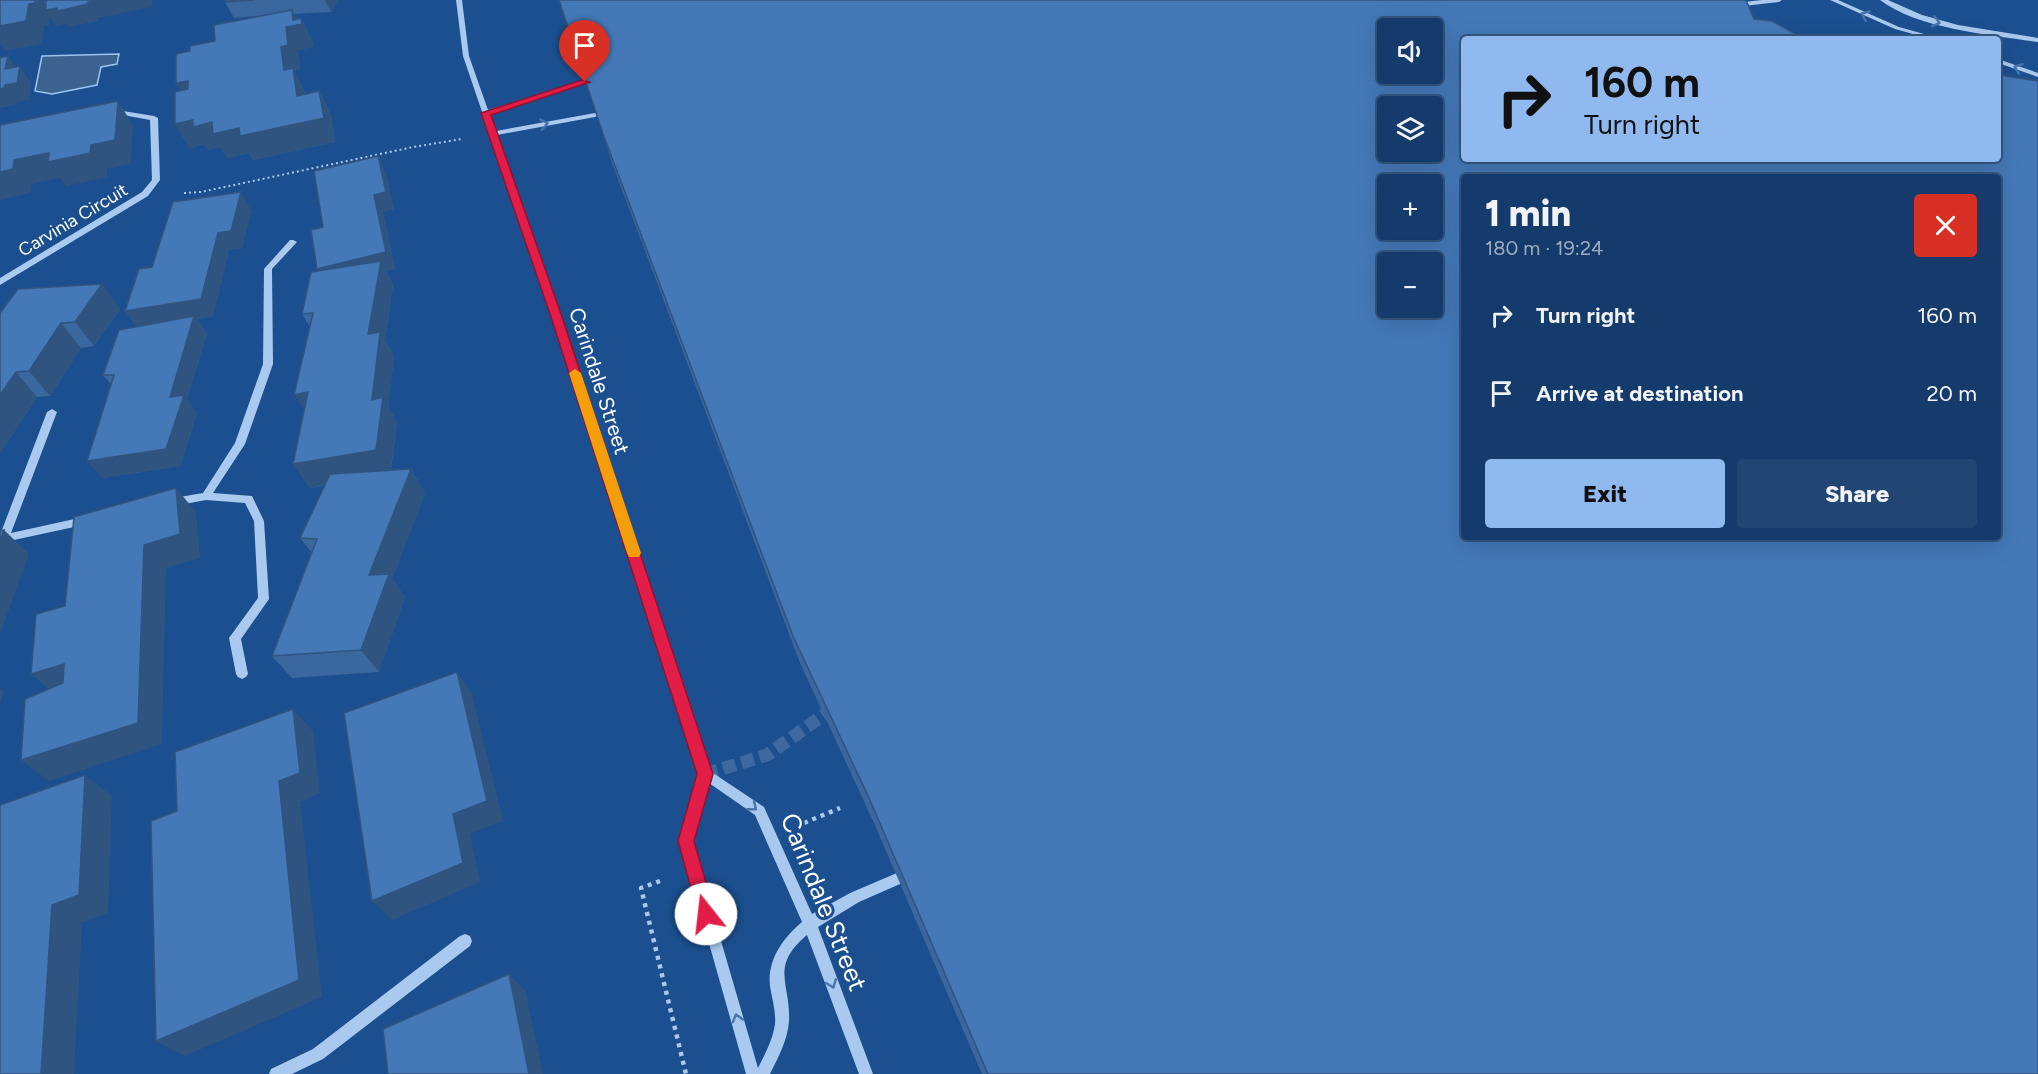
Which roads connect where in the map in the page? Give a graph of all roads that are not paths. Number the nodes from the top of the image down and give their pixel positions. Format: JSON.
{"nodes":[{"id":1,"x":459,"y":0,"type":"edge"},
{"id":2,"x":1779,"y":0,"type":"edge"},
{"id":3,"x":1833,"y":0,"type":"edge"},
{"id":4,"x":1883,"y":0,"type":"edge"},
{"id":5,"x":1730,"y":5,"type":"edge"},
{"id":6,"x":1928,"y":36,"type":"edge"},
{"id":7,"x":2038,"y":40,"type":"edge"},
{"id":8,"x":2001,"y":62,"type":"edge"},
{"id":9,"x":2038,"y":75,"type":"edge"},
{"id":10,"x":585,"y":82,"type":"edge"},
{"id":11,"x":486,"y":113,"type":"junction"},
{"id":12,"x":595,"y":115,"type":"edge"},
{"id":13,"x":101,"y":117,"type":"edge"},
{"id":14,"x":494,"y":135,"type":"junction"},
{"id":15,"x":293,"y":242,"type":"dead end"},
{"id":16,"x":0,"y":282,"type":"edge"},
{"id":17,"x":52,"y":412,"type":"dead end"},
{"id":18,"x":206,"y":496,"type":"junction"},
{"id":19,"x":161,"y":505,"type":"edge"},
{"id":20,"x":94,"y":519,"type":"edge"},
{"id":21,"x":2,"y":538,"type":"edge"},
{"id":22,"x":242,"y":674,"type":"dead end"},
{"id":23,"x":705,"y":774,"type":"junction"},
{"id":24,"x":912,"y":872,"type":"edge"},
{"id":25,"x":810,"y":924,"type":"junction"},
{"id":26,"x":465,"y":941,"type":"dead end"},
{"id":27,"x":276,"y":1074,"type":"edge"},
{"id":28,"x":753,"y":1074,"type":"edge"},
{"id":29,"x":764,"y":1074,"type":"edge"},
{"id":30,"x":866,"y":1074,"type":"edge"}],
"edges":[{"from":1,"to":11,"type":"street","name":"Carindale Street"},
{"from":2,"to":5,"type":"street"},
{"from":6,"to":3,"type":"street","one_way":true},
{"from":4,"to":7,"type":"street","one_way":true},
{"from":9,"to":8,"type":"street","one_way":true},
{"from":10,"to":11,"type":"street"},
{"from":11,"to":14,"type":"street","name":"Carindale Street"},
{"from":14,"to":12,"type":"street","one_way":true},
{"from":13,"to":16,"type":"street","name":"Carvinia Circuit"},
{"from":14,"to":23,"type":"street","name":"Carindale Street"},
{"from":15,"to":18,"type":"street"},
{"from":17,"to":21,"type":"street"},
{"from":18,"to":19,"type":"street"},
{"from":18,"to":22,"type":"street"},
{"from":20,"to":21,"type":"street"},
{"from":23,"to":25,"type":"street","name":"Carindale Street","one_way":true},
{"from":28,"to":23,"type":"street","one_way":true},
{"from":24,"to":25,"type":"street"},
{"from":25,"to":29,"type":"street"},
{"from":25,"to":30,"type":"street","name":"Carindale Street","one_way":true},
{"from":26,"to":27,"type":"street"}]}
